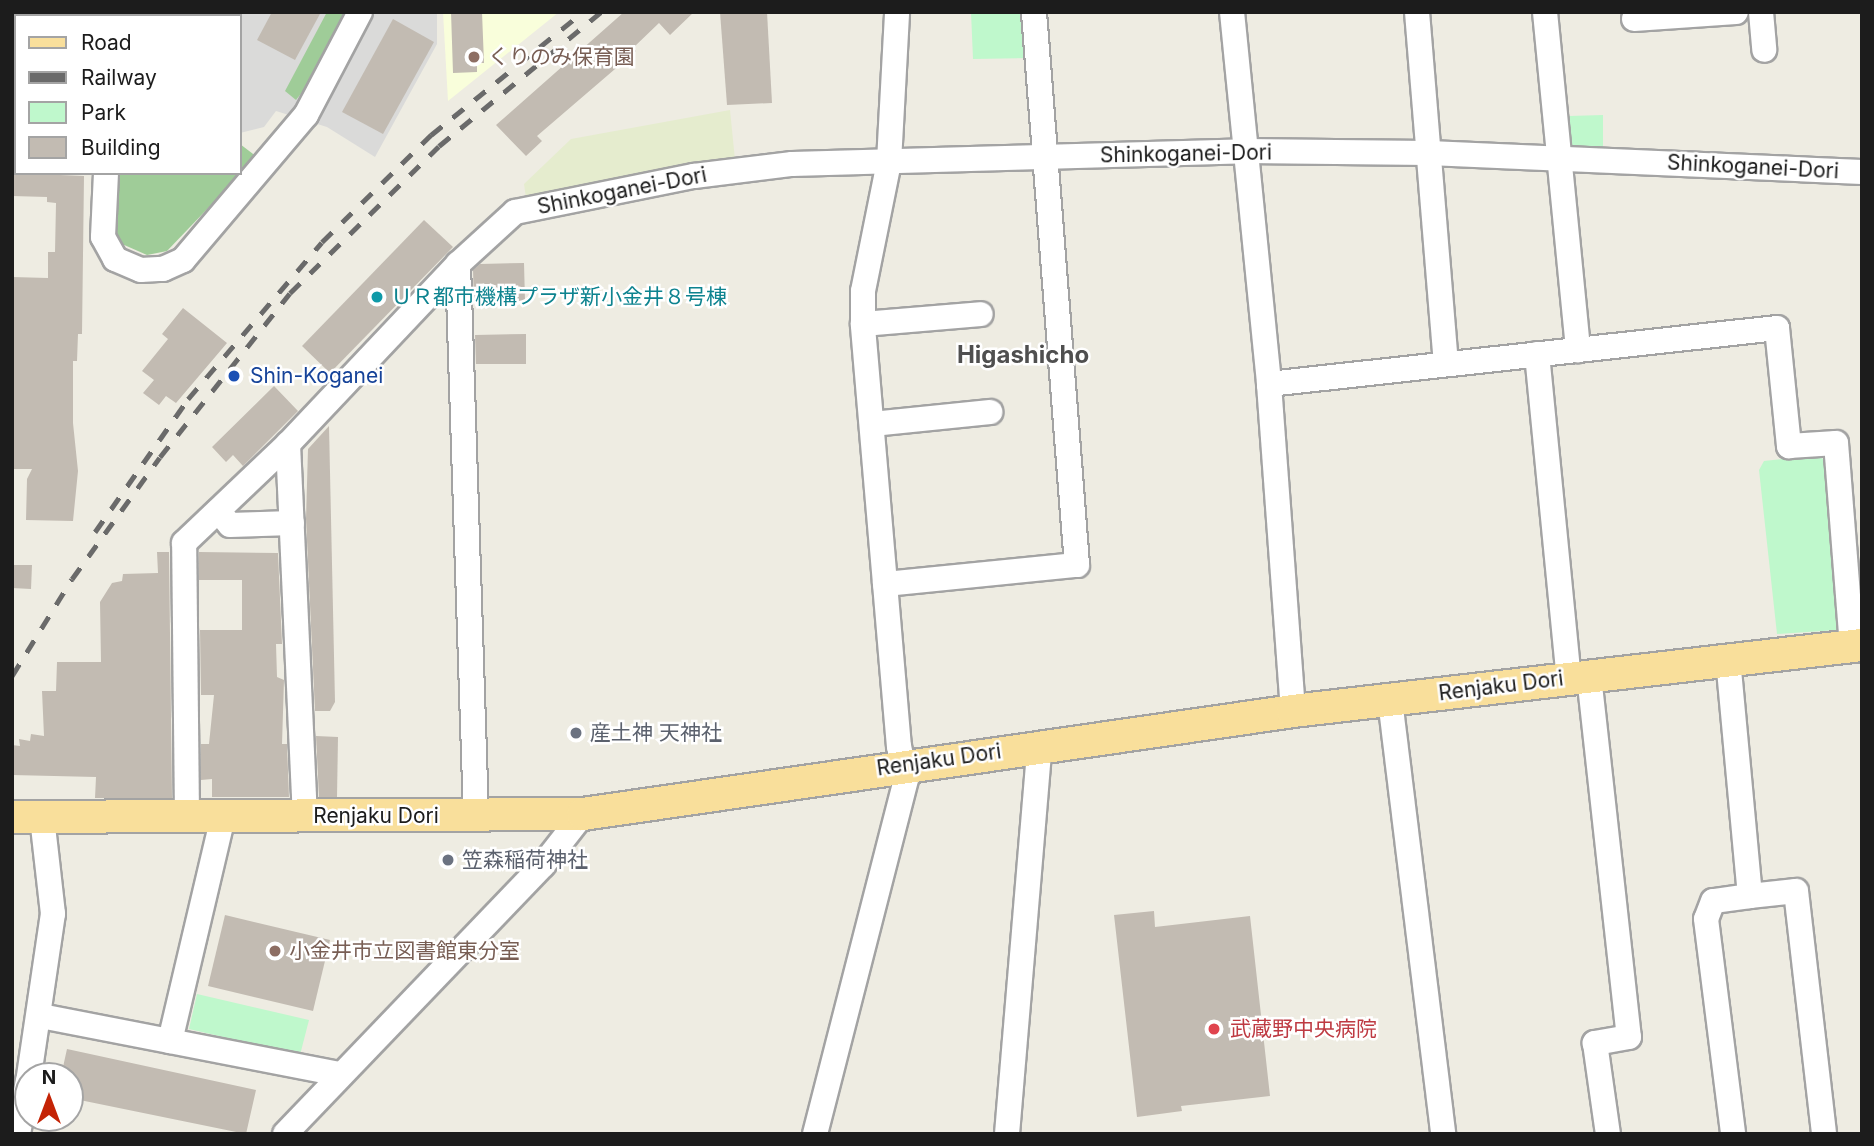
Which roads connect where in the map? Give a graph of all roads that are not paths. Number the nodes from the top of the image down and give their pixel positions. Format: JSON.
{"nodes":[{"id":1,"x":360,"y":12,"type":"edge"},
{"id":2,"x":897,"y":12,"type":"edge"},
{"id":3,"x":1034,"y":12,"type":"edge"},
{"id":4,"x":1232,"y":12,"type":"edge"},
{"id":5,"x":1417,"y":12,"type":"edge"},
{"id":6,"x":1545,"y":12,"type":"edge"},
{"id":7,"x":1736,"y":12,"type":"edge"},
{"id":8,"x":1760,"y":12,"type":"edge"},
{"id":9,"x":1634,"y":19,"type":"dead end"},
{"id":10,"x":1764,"y":50,"type":"dead end"},
{"id":11,"x":1246,"y":151,"type":"junction"},
{"id":12,"x":1429,"y":153,"type":"junction"},
{"id":13,"x":1048,"y":158,"type":"junction"},
{"id":14,"x":1562,"y":158,"type":"junction"},
{"id":15,"x":888,"y":162,"type":"junction"},
{"id":16,"x":1862,"y":172,"type":"edge"},
{"id":17,"x":106,"y":175,"type":"edge"},
{"id":18,"x":458,"y":264,"type":"junction"},
{"id":19,"x":981,"y":314,"type":"dead end"},
{"id":20,"x":863,"y":324,"type":"junction"},
{"id":21,"x":1578,"y":350,"type":"junction"},
{"id":22,"x":1536,"y":354,"type":"junction"},
{"id":23,"x":1446,"y":364,"type":"junction"},
{"id":24,"x":1269,"y":384,"type":"junction"},
{"id":25,"x":990,"y":412,"type":"dead end"},
{"id":26,"x":872,"y":424,"type":"junction"},
{"id":27,"x":288,"y":444,"type":"junction"},
{"id":28,"x":218,"y":511,"type":"junction"},
{"id":29,"x":292,"y":523,"type":"junction"},
{"id":30,"x":885,"y":584,"type":"junction"},
{"id":31,"x":1857,"y":645,"type":"edge"},
{"id":32,"x":1728,"y":659,"type":"junction"},
{"id":33,"x":1579,"y":677,"type":"junction"},
{"id":34,"x":1390,"y":700,"type":"junction"},
{"id":35,"x":1293,"y":711,"type":"junction"},
{"id":36,"x":1040,"y":745,"type":"junction"},
{"id":37,"x":902,"y":765,"type":"junction"},
{"id":38,"x":583,"y":814,"type":"junction"},
{"id":39,"x":187,"y":816,"type":"junction"},
{"id":40,"x":223,"y":816,"type":"junction"},
{"id":41,"x":305,"y":816,"type":"junction"},
{"id":42,"x":476,"y":816,"type":"junction"},
{"id":43,"x":27,"y":817,"type":"edge"},
{"id":44,"x":1750,"y":896,"type":"junction"},
{"id":45,"x":41,"y":1016,"type":"junction"},
{"id":46,"x":170,"y":1041,"type":"junction"},
{"id":47,"x":31,"y":1062,"type":"edge"},
{"id":48,"x":340,"y":1074,"type":"junction"},
{"id":49,"x":285,"y":1134,"type":"edge"},
{"id":50,"x":815,"y":1134,"type":"edge"},
{"id":51,"x":1007,"y":1134,"type":"edge"},
{"id":52,"x":1443,"y":1134,"type":"edge"},
{"id":53,"x":1608,"y":1134,"type":"edge"},
{"id":54,"x":1733,"y":1134,"type":"edge"},
{"id":55,"x":1824,"y":1134,"type":"edge"}],
"edges":[{"from":1,"to":17,"type":"street"},
{"from":2,"to":15,"type":"street"},
{"from":3,"to":13,"type":"street"},
{"from":4,"to":11,"type":"street"},
{"from":5,"to":12,"type":"street"},
{"from":6,"to":14,"type":"street"},
{"from":7,"to":9,"type":"street"},
{"from":8,"to":10,"type":"street"},
{"from":11,"to":12,"type":"street","name":"Shinkoganei-Dori"},
{"from":11,"to":13,"type":"street","name":"Shinkoganei-Dori"},
{"from":11,"to":24,"type":"street"},
{"from":12,"to":14,"type":"street","name":"Shinkoganei-Dori"},
{"from":12,"to":23,"type":"street"},
{"from":13,"to":15,"type":"street","name":"Shinkoganei-Dori"},
{"from":13,"to":30,"type":"street"},
{"from":14,"to":16,"type":"street","name":"Shinkoganei-Dori"},
{"from":14,"to":21,"type":"street"},
{"from":15,"to":18,"type":"street","name":"Shinkoganei-Dori"},
{"from":15,"to":20,"type":"street"},
{"from":18,"to":27,"type":"street"},
{"from":18,"to":42,"type":"street"},
{"from":19,"to":20,"type":"street"},
{"from":20,"to":26,"type":"street"},
{"from":21,"to":22,"type":"street"},
{"from":21,"to":31,"type":"street"},
{"from":22,"to":23,"type":"street"},
{"from":22,"to":33,"type":"street"},
{"from":23,"to":24,"type":"street"},
{"from":24,"to":35,"type":"street"},
{"from":25,"to":26,"type":"street"},
{"from":26,"to":30,"type":"street"},
{"from":27,"to":28,"type":"street"},
{"from":27,"to":29,"type":"street"},
{"from":28,"to":29,"type":"street"},
{"from":28,"to":39,"type":"street"},
{"from":29,"to":41,"type":"street"},
{"from":30,"to":37,"type":"street"},
{"from":31,"to":32,"type":"main road","name":"Renjaku Dori"},
{"from":32,"to":33,"type":"main road","name":"Renjaku Dori"},
{"from":32,"to":44,"type":"street"},
{"from":33,"to":34,"type":"main road","name":"Renjaku Dori"},
{"from":33,"to":53,"type":"street"},
{"from":34,"to":35,"type":"main road","name":"Renjaku Dori"},
{"from":34,"to":52,"type":"street"},
{"from":35,"to":36,"type":"main road","name":"Renjaku Dori"},
{"from":36,"to":37,"type":"main road","name":"Renjaku Dori"},
{"from":36,"to":51,"type":"street"},
{"from":37,"to":38,"type":"main road","name":"Renjaku Dori"},
{"from":37,"to":50,"type":"street"},
{"from":38,"to":42,"type":"main road","name":"Renjaku Dori"},
{"from":38,"to":48,"type":"street"},
{"from":39,"to":40,"type":"main road","name":"Renjaku Dori"},
{"from":39,"to":43,"type":"main road","name":"Renjaku Dori"},
{"from":40,"to":41,"type":"main road","name":"Renjaku Dori"},
{"from":40,"to":46,"type":"street"},
{"from":41,"to":42,"type":"main road","name":"Renjaku Dori"},
{"from":43,"to":45,"type":"street"},
{"from":44,"to":54,"type":"street"},
{"from":44,"to":55,"type":"street"},
{"from":45,"to":46,"type":"street"},
{"from":45,"to":47,"type":"street"},
{"from":46,"to":48,"type":"street"},
{"from":48,"to":49,"type":"street"}]}
